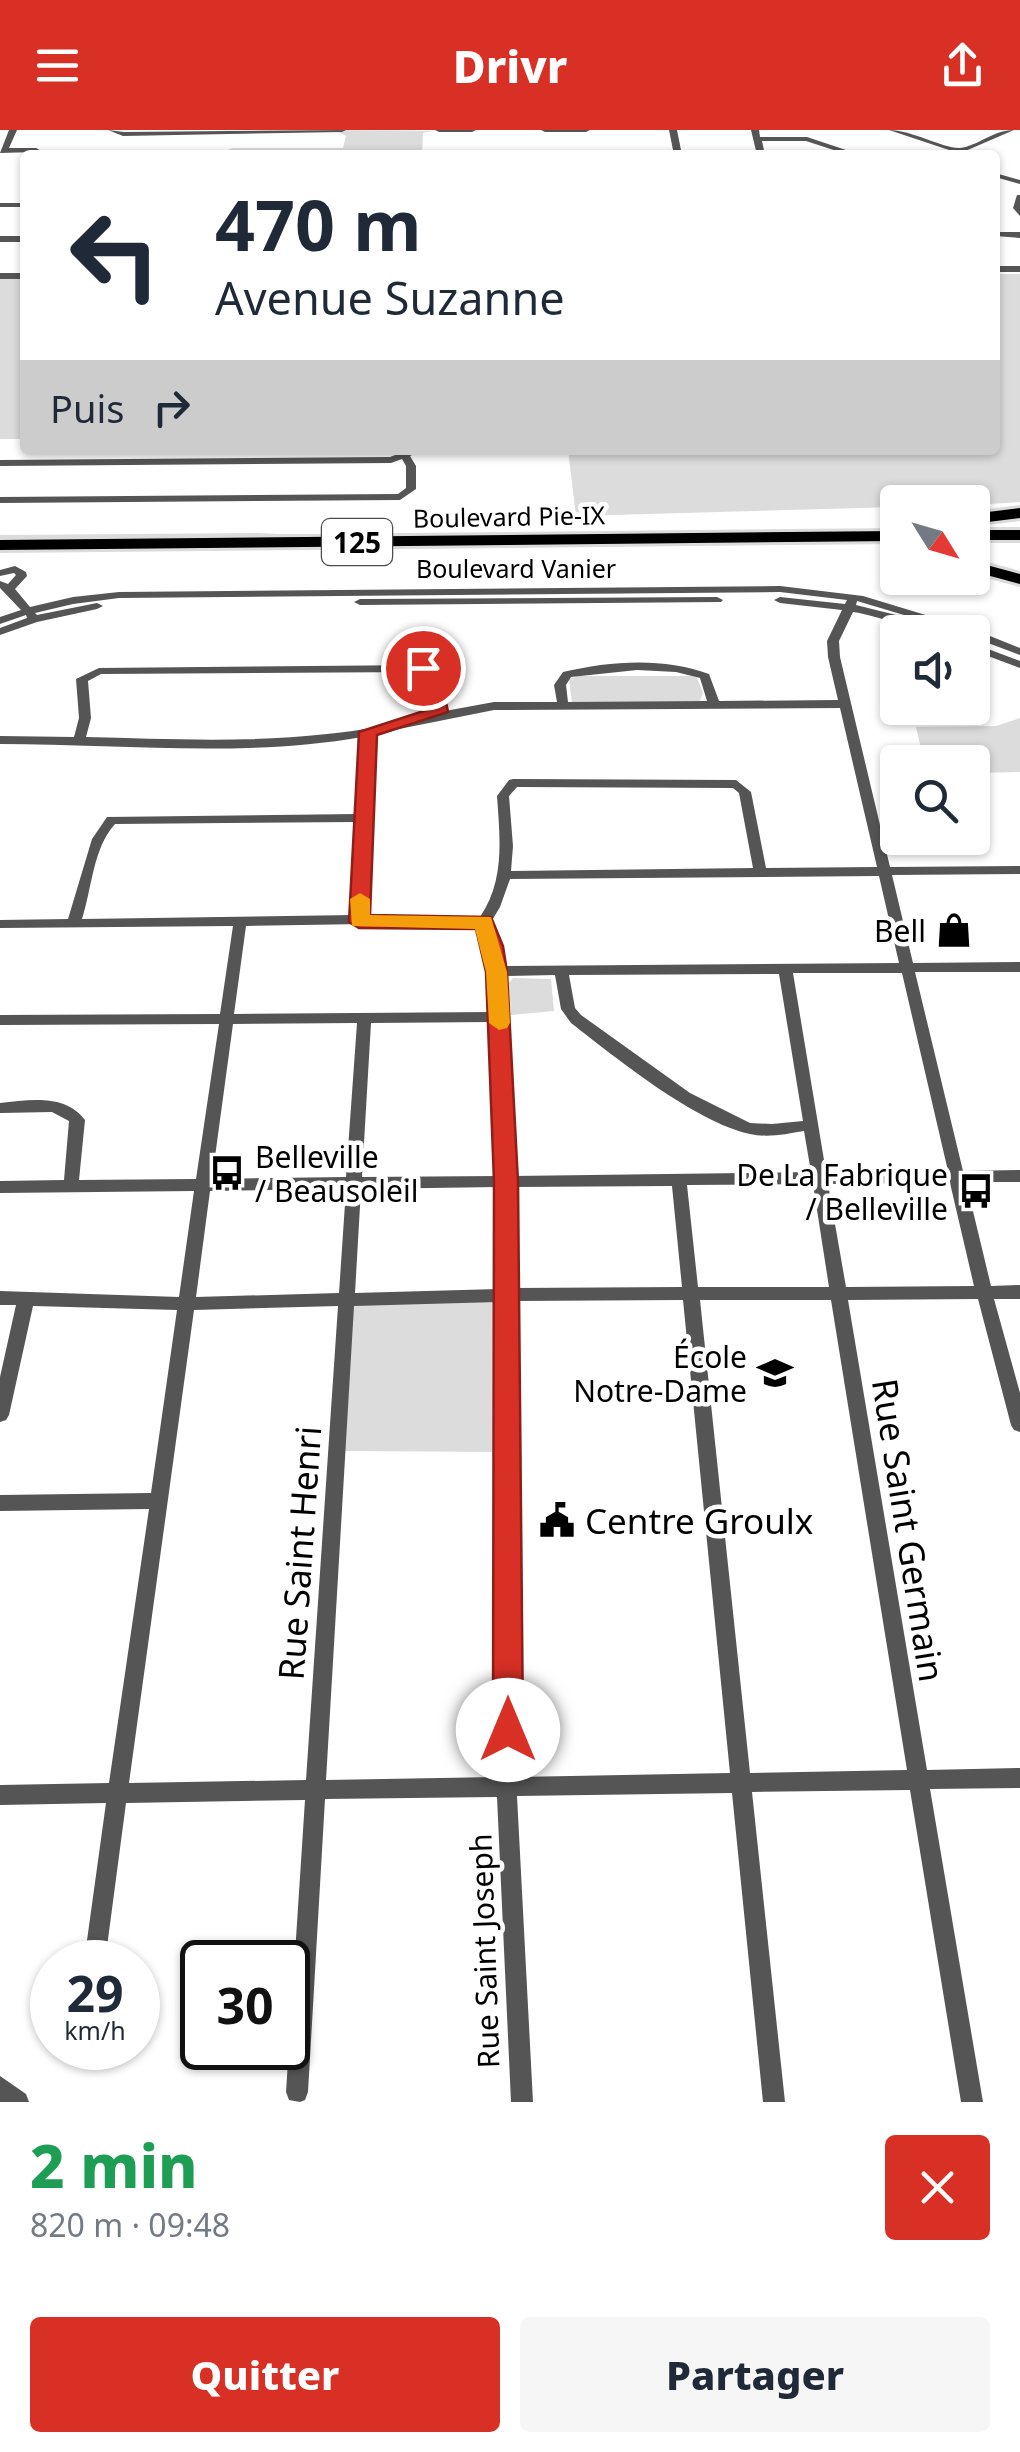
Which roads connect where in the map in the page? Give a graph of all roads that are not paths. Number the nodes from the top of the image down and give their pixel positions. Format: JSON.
{"nodes":[{"id":1,"x":13,"y":130,"type":"edge"},
{"id":2,"x":112,"y":130,"type":"edge"},
{"id":3,"x":342,"y":130,"type":"edge"},
{"id":4,"x":439,"y":130,"type":"edge"},
{"id":5,"x":472,"y":130,"type":"edge"},
{"id":6,"x":545,"y":130,"type":"edge"},
{"id":7,"x":586,"y":130,"type":"edge"},
{"id":8,"x":893,"y":130,"type":"edge"},
{"id":9,"x":1006,"y":130,"type":"edge"},
{"id":10,"x":756,"y":134,"type":"edge"},
{"id":11,"x":1020,"y":135,"type":"edge"},
{"id":12,"x":841,"y":150,"type":"edge"},
{"id":13,"x":945,"y":150,"type":"edge"},
{"id":14,"x":960,"y":150,"type":"edge"},
{"id":15,"x":2,"y":151,"type":"edge"},
{"id":16,"x":1020,"y":196,"type":"edge"},
{"id":17,"x":1020,"y":214,"type":"edge"},
{"id":18,"x":408,"y":455,"type":"edge"},
{"id":19,"x":405,"y":457,"type":"junction"},
{"id":20,"x":0,"y":463,"type":"edge"},
{"id":21,"x":0,"y":500,"type":"edge"},
{"id":22,"x":1020,"y":513,"type":"edge"},
{"id":23,"x":990,"y":519,"type":"edge"},
{"id":24,"x":990,"y":523,"type":"edge"},
{"id":25,"x":880,"y":524,"type":"edge"},
{"id":26,"x":1020,"y":524,"type":"edge"},
{"id":27,"x":0,"y":532,"type":"edge"},
{"id":28,"x":990,"y":535,"type":"edge"},
{"id":29,"x":1020,"y":535,"type":"edge"},
{"id":30,"x":880,"y":536,"type":"edge"},
{"id":31,"x":751,"y":538,"type":"junction"},
{"id":32,"x":0,"y":545,"type":"edge"},
{"id":33,"x":880,"y":549,"type":"edge"},
{"id":34,"x":990,"y":571,"type":"edge"},
{"id":35,"x":0,"y":573,"type":"edge"},
{"id":36,"x":1020,"y":580,"type":"edge"},
{"id":37,"x":5,"y":587,"type":"edge"},
{"id":38,"x":851,"y":602,"type":"junction"},
{"id":39,"x":30,"y":615,"type":"junction"},
{"id":40,"x":889,"y":615,"type":"edge"},
{"id":41,"x":902,"y":615,"type":"edge"},
{"id":42,"x":0,"y":621,"type":"edge"},
{"id":43,"x":0,"y":632,"type":"edge"},
{"id":44,"x":990,"y":640,"type":"edge"},
{"id":45,"x":1020,"y":652,"type":"edge"},
{"id":46,"x":990,"y":653,"type":"edge"},
{"id":47,"x":1020,"y":665,"type":"edge"},
{"id":48,"x":714,"y":704,"type":"junction"},
{"id":49,"x":845,"y":704,"type":"junction"},
{"id":50,"x":563,"y":706,"type":"junction"},
{"id":51,"x":439,"y":712,"type":"junction"},
{"id":52,"x":368,"y":732,"type":"junction"},
{"id":53,"x":0,"y":740,"type":"edge"},
{"id":54,"x":79,"y":740,"type":"junction"},
{"id":55,"x":364,"y":818,"type":"junction"},
{"id":56,"x":1020,"y":870,"type":"edge"},
{"id":57,"x":760,"y":872,"type":"junction"},
{"id":58,"x":885,"y":872,"type":"junction"},
{"id":59,"x":506,"y":875,"type":"junction"},
{"id":60,"x":240,"y":922,"type":"junction"},
{"id":61,"x":359,"y":922,"type":"junction"},
{"id":62,"x":484,"y":922,"type":"junction"},
{"id":63,"x":0,"y":924,"type":"edge"},
{"id":64,"x":72,"y":924,"type":"junction"},
{"id":65,"x":1020,"y":966,"type":"edge"},
{"id":66,"x":908,"y":968,"type":"junction"},
{"id":67,"x":785,"y":969,"type":"junction"},
{"id":68,"x":561,"y":971,"type":"junction"},
{"id":69,"x":497,"y":972,"type":"junction"},
{"id":70,"x":499,"y":1017,"type":"junction"},
{"id":71,"x":227,"y":1018,"type":"junction"},
{"id":72,"x":364,"y":1018,"type":"junction"},
{"id":73,"x":0,"y":1020,"type":"edge"},
{"id":74,"x":0,"y":1108,"type":"edge"},
{"id":75,"x":810,"y":1125,"type":"junction"},
{"id":76,"x":957,"y":1176,"type":"junction"},
{"id":77,"x":1020,"y":1176,"type":"edge"},
{"id":78,"x":819,"y":1178,"type":"junction"},
{"id":79,"x":680,"y":1180,"type":"junction"},
{"id":80,"x":506,"y":1182,"type":"junction"},
{"id":81,"x":353,"y":1184,"type":"junction"},
{"id":82,"x":203,"y":1185,"type":"junction"},
{"id":83,"x":71,"y":1186,"type":"junction"},
{"id":84,"x":0,"y":1187,"type":"edge"},
{"id":85,"x":984,"y":1292,"type":"junction"},
{"id":86,"x":1020,"y":1292,"type":"edge"},
{"id":87,"x":838,"y":1293,"type":"junction"},
{"id":88,"x":691,"y":1294,"type":"junction"},
{"id":89,"x":506,"y":1295,"type":"junction"},
{"id":90,"x":0,"y":1298,"type":"edge"},
{"id":91,"x":26,"y":1298,"type":"junction"},
{"id":92,"x":346,"y":1300,"type":"junction"},
{"id":93,"x":187,"y":1304,"type":"junction"},
{"id":94,"x":0,"y":1414,"type":"edge"},
{"id":95,"x":1020,"y":1425,"type":"edge"},
{"id":96,"x":159,"y":1500,"type":"junction"},
{"id":97,"x":0,"y":1503,"type":"edge"},
{"id":98,"x":1020,"y":1778,"type":"edge"},
{"id":99,"x":917,"y":1780,"type":"junction"},
{"id":100,"x":742,"y":1782,"type":"junction"},
{"id":101,"x":507,"y":1788,"type":"junction"},
{"id":102,"x":316,"y":1790,"type":"junction"},
{"id":103,"x":118,"y":1793,"type":"junction"},
{"id":104,"x":0,"y":1795,"type":"edge"},
{"id":105,"x":97,"y":1940,"type":"edge"},
{"id":106,"x":0,"y":2086,"type":"edge"},
{"id":107,"x":298,"y":2092,"type":"dead end"},
{"id":108,"x":517,"y":2099,"type":"edge"},
{"id":109,"x":18,"y":2102,"type":"edge"},
{"id":110,"x":774,"y":2102,"type":"edge"},
{"id":111,"x":972,"y":2102,"type":"edge"}],
"edges":[{"from":1,"to":15,"type":"street"},
{"from":2,"to":3,"type":"street"},
{"from":4,"to":5,"type":"street"},
{"from":6,"to":7,"type":"street"},
{"from":8,"to":13,"type":"street"},
{"from":9,"to":11,"type":"street"},
{"from":9,"to":14,"type":"street"},
{"from":10,"to":12,"type":"street"},
{"from":16,"to":17,"type":"street"},
{"from":18,"to":19,"type":"street"},
{"from":19,"to":20,"type":"street"},
{"from":19,"to":21,"type":"street"},
{"from":22,"to":23,"type":"highway"},
{"from":24,"to":26,"type":"highway"},
{"from":25,"to":27,"type":"highway","name":"Boulevard Pie-IX","number":"125"},
{"from":28,"to":29,"type":"highway"},
{"from":30,"to":31,"type":"highway","name":"Boulevard Pie-IX","number":"125"},
{"from":31,"to":32,"type":"highway","name":"Boulevard Pie-IX","number":"125"},
{"from":31,"to":33,"type":"highway"},
{"from":34,"to":36,"type":"highway"},
{"from":35,"to":37,"type":"street"},
{"from":37,"to":39,"type":"street"},
{"from":38,"to":39,"type":"street","name":"Boulevard Vanier"},
{"from":38,"to":40,"type":"street","name":"Boulevard Vanier"},
{"from":38,"to":41,"type":"street","name":"Boulevard Vanier"},
{"from":38,"to":49,"type":"street"},
{"from":39,"to":42,"type":"street","name":"Boulevard Vanier"},
{"from":39,"to":43,"type":"street","name":"Boulevard Vanier"},
{"from":44,"to":45,"type":"street","name":"Boulevard Vanier"},
{"from":46,"to":47,"type":"street"},
{"from":48,"to":49,"type":"street"},
{"from":48,"to":50,"type":"street"},
{"from":48,"to":50,"type":"street"},
{"from":49,"to":58,"type":"street"},
{"from":50,"to":51,"type":"street"},
{"from":51,"to":52,"type":"street"},
{"from":51,"to":54,"type":"street"},
{"from":52,"to":54,"type":"street"},
{"from":52,"to":55,"type":"street"},
{"from":53,"to":54,"type":"street"},
{"from":55,"to":61,"type":"street"},
{"from":55,"to":64,"type":"street"},
{"from":56,"to":58,"type":"street"},
{"from":57,"to":58,"type":"street"},
{"from":57,"to":59,"type":"street"},
{"from":57,"to":59,"type":"street"},
{"from":58,"to":66,"type":"street"},
{"from":59,"to":62,"type":"street"},
{"from":60,"to":61,"type":"street"},
{"from":60,"to":64,"type":"street"},
{"from":60,"to":71,"type":"street"},
{"from":61,"to":62,"type":"street"},
{"from":62,"to":69,"type":"street","name":"Rue Saint Joseph"},
{"from":63,"to":64,"type":"street"},
{"from":65,"to":66,"type":"street"},
{"from":66,"to":67,"type":"street"},
{"from":66,"to":76,"type":"street"},
{"from":67,"to":68,"type":"street"},
{"from":67,"to":75,"type":"street","name":"Rue Saint Germain"},
{"from":68,"to":69,"type":"street"},
{"from":68,"to":75,"type":"street"},
{"from":69,"to":70,"type":"street","name":"Rue Saint Joseph"},
{"from":70,"to":72,"type":"street"},
{"from":70,"to":80,"type":"street","name":"Rue Saint Joseph"},
{"from":71,"to":72,"type":"street"},
{"from":71,"to":73,"type":"street"},
{"from":71,"to":82,"type":"street"},
{"from":72,"to":81,"type":"street","name":"Rue Saint Henri"},
{"from":74,"to":83,"type":"street"},
{"from":75,"to":78,"type":"street","name":"Rue Saint Germain"},
{"from":76,"to":77,"type":"street"},
{"from":76,"to":78,"type":"street"},
{"from":76,"to":85,"type":"street"},
{"from":78,"to":79,"type":"street"},
{"from":78,"to":87,"type":"street","name":"Rue Saint Germain"},
{"from":79,"to":80,"type":"street"},
{"from":79,"to":88,"type":"street"},
{"from":80,"to":81,"type":"street"},
{"from":80,"to":89,"type":"street","name":"Rue Saint Joseph"},
{"from":81,"to":82,"type":"street"},
{"from":81,"to":92,"type":"street","name":"Rue Saint Henri"},
{"from":82,"to":83,"type":"street"},
{"from":82,"to":93,"type":"street"},
{"from":83,"to":84,"type":"street"},
{"from":85,"to":86,"type":"street"},
{"from":85,"to":87,"type":"street"},
{"from":85,"to":95,"type":"street"},
{"from":87,"to":88,"type":"street"},
{"from":87,"to":99,"type":"street","name":"Rue Saint Germain"},
{"from":88,"to":89,"type":"street"},
{"from":88,"to":100,"type":"street"},
{"from":89,"to":92,"type":"street"},
{"from":89,"to":101,"type":"street","name":"Rue Saint Joseph"},
{"from":90,"to":91,"type":"street"},
{"from":91,"to":93,"type":"street"},
{"from":91,"to":94,"type":"street"},
{"from":92,"to":93,"type":"street"},
{"from":92,"to":102,"type":"street","name":"Rue Saint Henri"},
{"from":93,"to":96,"type":"street"},
{"from":96,"to":97,"type":"street"},
{"from":96,"to":103,"type":"street"},
{"from":98,"to":99,"type":"street"},
{"from":99,"to":100,"type":"street"},
{"from":99,"to":111,"type":"street","name":"Rue Saint Germain"},
{"from":100,"to":101,"type":"street"},
{"from":100,"to":110,"type":"street"},
{"from":101,"to":102,"type":"street"},
{"from":101,"to":108,"type":"street","name":"Rue Saint Joseph"},
{"from":102,"to":103,"type":"street"},
{"from":102,"to":107,"type":"street","name":"Rue Saint Henri"},
{"from":103,"to":104,"type":"street"},
{"from":103,"to":105,"type":"street"},
{"from":106,"to":109,"type":"street"}]}
